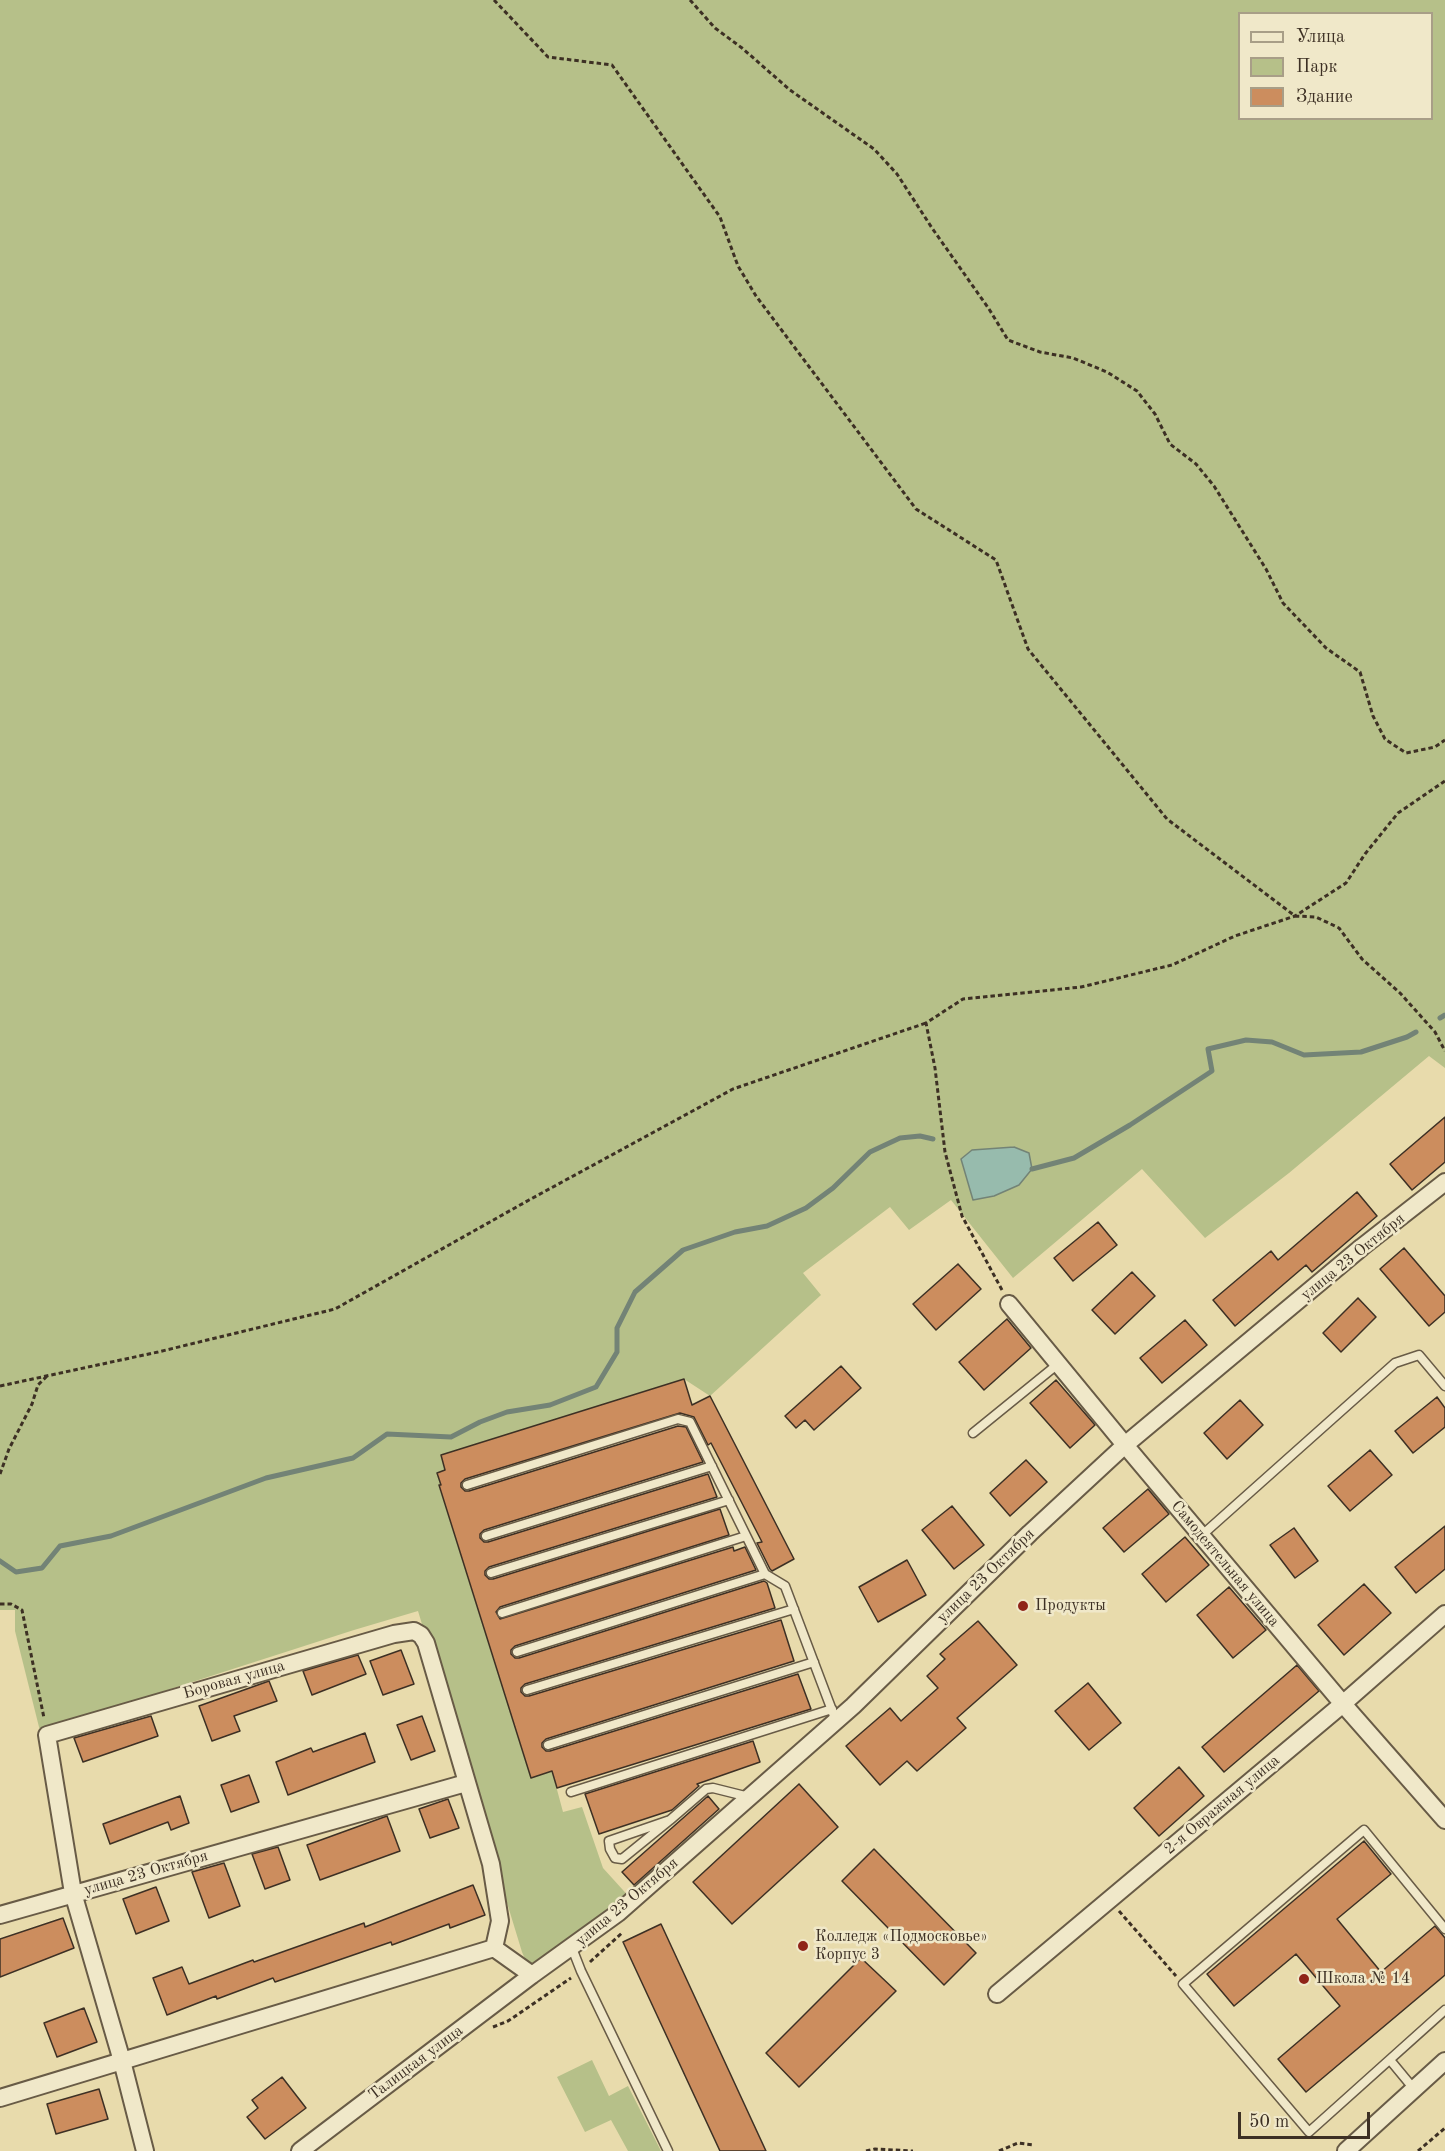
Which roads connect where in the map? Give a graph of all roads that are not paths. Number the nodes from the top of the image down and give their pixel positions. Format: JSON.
{"nodes":[{"id":1,"x":1445,"y":1182,"type":"edge"},
{"id":2,"x":1010,"y":1304,"type":"road end"},
{"id":3,"x":1058,"y":1364,"type":"junction"},
{"id":4,"x":1445,"y":1386,"type":"edge"},
{"id":5,"x":973,"y":1433,"type":"dead end"},
{"id":6,"x":1125,"y":1446,"type":"junction"},
{"id":7,"x":712,"y":1466,"type":"junction"},
{"id":8,"x":467,"y":1485,"type":"dead end"},
{"id":9,"x":729,"y":1500,"type":"junction"},
{"id":10,"x":486,"y":1536,"type":"dead end"},
{"id":11,"x":746,"y":1536,"type":"junction"},
{"id":12,"x":1201,"y":1536,"type":"junction"},
{"id":13,"x":491,"y":1574,"type":"dead end"},
{"id":14,"x":765,"y":1574,"type":"junction"},
{"id":15,"x":794,"y":1609,"type":"junction"},
{"id":16,"x":502,"y":1613,"type":"dead end"},
{"id":17,"x":1445,"y":1614,"type":"edge"},
{"id":18,"x":517,"y":1652,"type":"dead end"},
{"id":19,"x":814,"y":1662,"type":"junction"},
{"id":20,"x":527,"y":1690,"type":"dead end"},
{"id":21,"x":1342,"y":1704,"type":"junction"},
{"id":22,"x":834,"y":1715,"type":"junction"},
{"id":23,"x":548,"y":1745,"type":"dead end"},
{"id":24,"x":466,"y":1783,"type":"junction"},
{"id":25,"x":571,"y":1792,"type":"dead end"},
{"id":26,"x":750,"y":1797,"type":"junction"},
{"id":27,"x":670,"y":1820,"type":"junction"},
{"id":28,"x":1445,"y":1820,"type":"edge"},
{"id":29,"x":73,"y":1893,"type":"junction"},
{"id":30,"x":0,"y":1915,"type":"edge"},
{"id":31,"x":1445,"y":1929,"type":"edge"},
{"id":32,"x":494,"y":1948,"type":"junction"},
{"id":33,"x":572,"y":1948,"type":"junction"},
{"id":34,"x":532,"y":1975,"type":"junction"},
{"id":35,"x":998,"y":1994,"type":"dead end"},
{"id":36,"x":1445,"y":2010,"type":"edge"},
{"id":37,"x":1390,"y":2060,"type":"junction"},
{"id":38,"x":122,"y":2061,"type":"junction"},
{"id":39,"x":1445,"y":2061,"type":"edge"},
{"id":40,"x":1414,"y":2089,"type":"junction"},
{"id":41,"x":0,"y":2098,"type":"edge"},
{"id":42,"x":145,"y":2151,"type":"edge"},
{"id":43,"x":300,"y":2151,"type":"edge"},
{"id":44,"x":668,"y":2151,"type":"edge"},
{"id":45,"x":1346,"y":2151,"type":"edge"}],
"edges":[{"from":1,"to":6,"type":"street","name":"улица 23 Октября"},
{"from":2,"to":3,"type":"street","name":"Самодеятельная улица"},
{"from":3,"to":5,"type":"lane"},
{"from":3,"to":6,"type":"street","name":"Самодеятельная улица"},
{"from":4,"to":12,"type":"lane"},
{"from":6,"to":12,"type":"street","name":"Самодеятельная улица"},
{"from":6,"to":22,"type":"street","name":"улица 23 Октября"},
{"from":7,"to":8,"type":"lane"},
{"from":7,"to":9,"type":"lane"},
{"from":7,"to":10,"type":"lane"},
{"from":9,"to":11,"type":"lane"},
{"from":9,"to":13,"type":"lane"},
{"from":11,"to":14,"type":"lane"},
{"from":11,"to":16,"type":"lane"},
{"from":12,"to":21,"type":"street","name":"Самодеятельная улица"},
{"from":14,"to":15,"type":"lane"},
{"from":14,"to":18,"type":"lane"},
{"from":15,"to":19,"type":"lane"},
{"from":15,"to":20,"type":"lane"},
{"from":17,"to":21,"type":"street","name":"2-я Овражная улица"},
{"from":19,"to":22,"type":"lane"},
{"from":19,"to":23,"type":"lane"},
{"from":21,"to":28,"type":"street","name":"Самодеятельная улица"},
{"from":21,"to":35,"type":"street","name":"2-я Овражная улица"},
{"from":22,"to":25,"type":"lane"},
{"from":22,"to":26,"type":"street","name":"улица 23 Октября"},
{"from":24,"to":29,"type":"street","name":"улица 23 Октября"},
{"from":24,"to":29,"type":"street","name":"Боровая улица"},
{"from":24,"to":32,"type":"street"},
{"from":26,"to":27,"type":"lane"},
{"from":26,"to":33,"type":"street","name":"улица 23 Октября"},
{"from":27,"to":27,"type":"lane"},
{"from":29,"to":30,"type":"street","name":"улица 23 Октября"},
{"from":29,"to":38,"type":"street"},
{"from":31,"to":37,"type":"lane"},
{"from":32,"to":34,"type":"street"},
{"from":32,"to":38,"type":"street"},
{"from":33,"to":34,"type":"street","name":"улица 23 Октября"},
{"from":33,"to":44,"type":"lane"},
{"from":34,"to":43,"type":"street","name":"Талицкая улица"},
{"from":36,"to":37,"type":"lane"},
{"from":37,"to":40,"type":"lane"},
{"from":38,"to":41,"type":"street"},
{"from":38,"to":42,"type":"street"},
{"from":39,"to":40,"type":"street"},
{"from":40,"to":45,"type":"street"}]}
